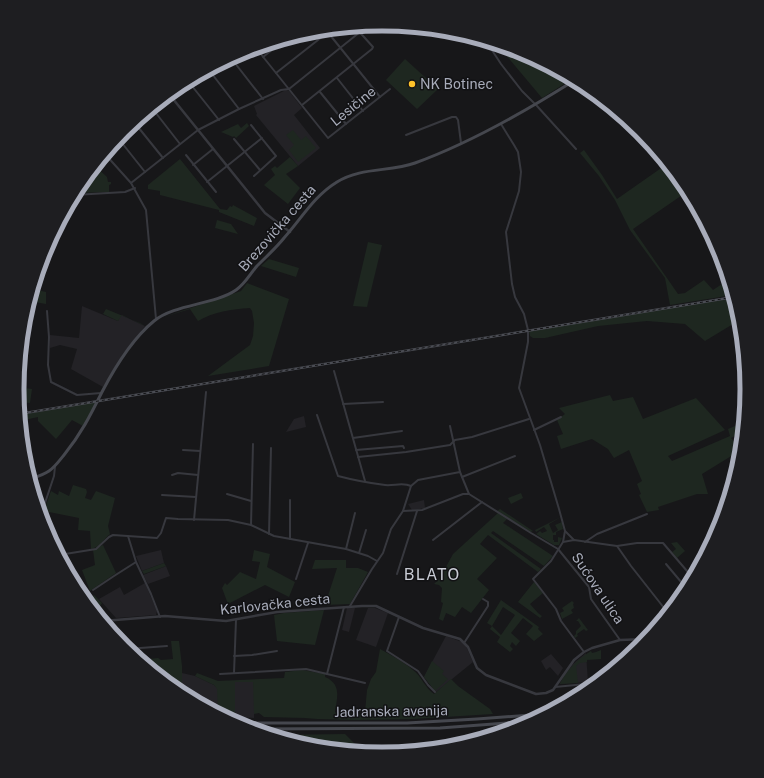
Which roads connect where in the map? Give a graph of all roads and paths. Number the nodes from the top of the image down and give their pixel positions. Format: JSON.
{"nodes":[{"id":1,"x":360,"y":32,"type":"joint"},
{"id":2,"x":330,"y":35,"type":"edge"},
{"id":3,"x":320,"y":37,"type":"edge"},
{"id":4,"x":275,"y":47,"type":"edge"},
{"id":5,"x":341,"y":48,"type":"junction"},
{"id":6,"x":491,"y":48,"type":"edge"},
{"id":7,"x":260,"y":53,"type":"edge"},
{"id":8,"x":263,"y":57,"type":"junction"},
{"id":9,"x":235,"y":63,"type":"edge"},
{"id":10,"x":354,"y":64,"type":"junction"},
{"id":11,"x":276,"y":73,"type":"junction"},
{"id":12,"x":212,"y":74,"type":"edge"},
{"id":13,"x":337,"y":78,"type":"junction"},
{"id":14,"x":569,"y":84,"type":"edge"},
{"id":15,"x":192,"y":86,"type":"edge"},
{"id":16,"x":289,"y":89,"type":"junction"},
{"id":17,"x":390,"y":89,"type":"dead end"},
{"id":18,"x":320,"y":92,"type":"junction"},
{"id":19,"x":380,"y":97,"type":"junction"},
{"id":20,"x":173,"y":99,"type":"edge"},
{"id":21,"x":263,"y":99,"type":"junction"},
{"id":22,"x":302,"y":105,"type":"junction"},
{"id":23,"x":535,"y":105,"type":"junction"},
{"id":24,"x":239,"y":109,"type":"junction"},
{"id":25,"x":363,"y":110,"type":"junction"},
{"id":26,"x":155,"y":112,"type":"edge"},
{"id":27,"x":219,"y":120,"type":"junction"},
{"id":28,"x":346,"y":124,"type":"junction"},
{"id":29,"x":500,"y":124,"type":"junction"},
{"id":30,"x":251,"y":125,"type":"dead end"},
{"id":31,"x":138,"y":127,"type":"edge"},
{"id":32,"x":198,"y":130,"type":"junction"},
{"id":33,"x":406,"y":135,"type":"dead end"},
{"id":34,"x":262,"y":138,"type":"junction"},
{"id":35,"x":234,"y":139,"type":"dead end"},
{"id":36,"x":122,"y":143,"type":"edge"},
{"id":37,"x":180,"y":144,"type":"junction"},
{"id":38,"x":462,"y":144,"type":"junction"},
{"id":39,"x":213,"y":149,"type":"junction"},
{"id":40,"x":576,"y":149,"type":"dead end"},
{"id":41,"x":244,"y":152,"type":"junction"},
{"id":42,"x":186,"y":155,"type":"dead end"},
{"id":43,"x":109,"y":158,"type":"edge"},
{"id":44,"x":163,"y":158,"type":"junction"},
{"id":45,"x":193,"y":165,"type":"junction"},
{"id":46,"x":227,"y":166,"type":"junction"},
{"id":47,"x":260,"y":170,"type":"junction"},
{"id":48,"x":145,"y":172,"type":"junction"},
{"id":49,"x":254,"y":176,"type":"dead end"},
{"id":50,"x":207,"y":182,"type":"junction"},
{"id":51,"x":131,"y":184,"type":"junction"},
{"id":52,"x":135,"y":188,"type":"junction"},
{"id":53,"x":216,"y":192,"type":"dead end"},
{"id":54,"x":81,"y":195,"type":"edge"},
{"id":55,"x":290,"y":232,"type":"junction"},
{"id":56,"x":48,"y":311,"type":"dead end"},
{"id":57,"x":156,"y":319,"type":"junction"},
{"id":58,"x":334,"y":371,"type":"dead end"},
{"id":59,"x":206,"y":392,"type":"dead end"},
{"id":60,"x":102,"y":393,"type":"junction"},
{"id":61,"x":383,"y":402,"type":"dead end"},
{"id":62,"x":343,"y":404,"type":"junction"},
{"id":63,"x":318,"y":415,"type":"dead end"},
{"id":64,"x":561,"y":417,"type":"dead end"},
{"id":65,"x":530,"y":419,"type":"junction"},
{"id":66,"x":450,"y":426,"type":"dead end"},
{"id":67,"x":534,"y":430,"type":"junction"},
{"id":68,"x":402,"y":431,"type":"dead end"},
{"id":69,"x":353,"y":438,"type":"junction"},
{"id":70,"x":453,"y":442,"type":"junction"},
{"id":71,"x":253,"y":444,"type":"dead end"},
{"id":72,"x":271,"y":448,"type":"dead end"},
{"id":73,"x":404,"y":448,"type":"dead end"},
{"id":74,"x":183,"y":450,"type":"dead end"},
{"id":75,"x":356,"y":450,"type":"junction"},
{"id":76,"x":200,"y":451,"type":"junction"},
{"id":77,"x":515,"y":456,"type":"dead end"},
{"id":78,"x":358,"y":457,"type":"junction"},
{"id":79,"x":55,"y":466,"type":"junction"},
{"id":80,"x":460,"y":472,"type":"junction"},
{"id":81,"x":172,"y":475,"type":"dead end"},
{"id":82,"x":198,"y":475,"type":"junction"},
{"id":83,"x":35,"y":477,"type":"edge"},
{"id":84,"x":462,"y":477,"type":"junction"},
{"id":85,"x":366,"y":481,"type":"junction"},
{"id":86,"x":411,"y":486,"type":"junction"},
{"id":87,"x":227,"y":494,"type":"dead end"},
{"id":88,"x":469,"y":494,"type":"junction"},
{"id":89,"x":162,"y":495,"type":"dead end"},
{"id":90,"x":196,"y":497,"type":"junction"},
{"id":91,"x":290,"y":500,"type":"dead end"},
{"id":92,"x":251,"y":501,"type":"junction"},
{"id":93,"x":482,"y":502,"type":"junction"},
{"id":94,"x":44,"y":507,"type":"edge"},
{"id":95,"x":403,"y":511,"type":"junction"},
{"id":96,"x":417,"y":511,"type":"junction"},
{"id":97,"x":355,"y":513,"type":"dead end"},
{"id":98,"x":647,"y":514,"type":"dead end"},
{"id":99,"x":194,"y":520,"type":"junction"},
{"id":100,"x":251,"y":525,"type":"junction"},
{"id":101,"x":366,"y":530,"type":"dead end"},
{"id":102,"x":565,"y":531,"type":"junction"},
{"id":103,"x":269,"y":534,"type":"junction"},
{"id":104,"x":128,"y":536,"type":"junction"},
{"id":105,"x":290,"y":539,"type":"junction"},
{"id":106,"x":433,"y":540,"type":"dead end"},
{"id":107,"x":574,"y":540,"type":"junction"},
{"id":108,"x":562,"y":542,"type":"junction"},
{"id":109,"x":585,"y":542,"type":"junction"},
{"id":110,"x":308,"y":543,"type":"junction"},
{"id":111,"x":618,"y":546,"type":"junction"},
{"id":112,"x":346,"y":549,"type":"junction"},
{"id":113,"x":558,"y":549,"type":"junction"},
{"id":114,"x":359,"y":553,"type":"junction"},
{"id":115,"x":65,"y":554,"type":"edge"},
{"id":116,"x":377,"y":561,"type":"junction"},
{"id":117,"x":136,"y":562,"type":"junction"},
{"id":118,"x":666,"y":564,"type":"dead end"},
{"id":119,"x":689,"y":573,"type":"edge"},
{"id":120,"x":397,"y":574,"type":"dead end"},
{"id":121,"x":296,"y":579,"type":"dead end"},
{"id":122,"x":683,"y":583,"type":"edge"},
{"id":123,"x":93,"y":590,"type":"dead end"},
{"id":124,"x":483,"y":599,"type":"dead end"},
{"id":125,"x":350,"y":606,"type":"junction"},
{"id":126,"x":344,"y":607,"type":"junction"},
{"id":127,"x":665,"y":609,"type":"edge"},
{"id":128,"x":160,"y":617,"type":"junction"},
{"id":129,"x":399,"y":617,"type":"junction"},
{"id":130,"x":236,"y":620,"type":"junction"},
{"id":131,"x":110,"y":621,"type":"edge"},
{"id":132,"x":638,"y":639,"type":"edge"},
{"id":133,"x":620,"y":640,"type":"junction"},
{"id":134,"x":464,"y":643,"type":"junction"},
{"id":135,"x":167,"y":646,"type":"dead end"},
{"id":136,"x":136,"y":648,"type":"edge"},
{"id":137,"x":277,"y":651,"type":"dead end"},
{"id":138,"x":584,"y":652,"type":"junction"},
{"id":139,"x":234,"y":656,"type":"junction"},
{"id":140,"x":234,"y":673,"type":"junction"},
{"id":141,"x":220,"y":674,"type":"dead end"},
{"id":142,"x":327,"y":674,"type":"junction"},
{"id":143,"x":365,"y":683,"type":"dead end"},
{"id":144,"x":585,"y":684,"type":"edge"},
{"id":145,"x":555,"y":687,"type":"junction"},
{"id":146,"x":434,"y":692,"type":"dead end"},
{"id":147,"x":529,"y":715,"type":"edge"},
{"id":148,"x":512,"y":723,"type":"edge"},
{"id":149,"x":256,"y":724,"type":"edge"},
{"id":150,"x":270,"y":729,"type":"edge"}],
"edges":[{"from":1,"to":5,"type":"street"},
{"from":1,"to":10,"type":"street"},
{"from":2,"to":5,"type":"street"},
{"from":3,"to":11,"type":"street"},
{"from":4,"to":8,"type":"street"},
{"from":5,"to":10,"type":"street"},
{"from":5,"to":16,"type":"street"},
{"from":6,"to":23,"type":"street"},
{"from":7,"to":8,"type":"street"},
{"from":8,"to":11,"type":"street"},
{"from":9,"to":21,"type":"street"},
{"from":10,"to":13,"type":"street"},
{"from":10,"to":19,"type":"street"},
{"from":11,"to":16,"type":"street"},
{"from":12,"to":24,"type":"street"},
{"from":13,"to":18,"type":"street"},
{"from":13,"to":25,"type":"street"},
{"from":14,"to":23,"type":"main road","name":"Brezovička cesta"},
{"from":15,"to":27,"type":"street"},
{"from":16,"to":21,"type":"street"},
{"from":16,"to":22,"type":"street"},
{"from":17,"to":19,"type":"street","name":"Lesičine"},
{"from":18,"to":22,"type":"street"},
{"from":18,"to":28,"type":"street"},
{"from":19,"to":25,"type":"street","name":"Lesičine"},
{"from":20,"to":32,"type":"street"},
{"from":21,"to":24,"type":"street"},
{"from":22,"to":28,"type":"street","name":"Lesičine"},
{"from":23,"to":29,"type":"main road","name":"Brezovička cesta"},
{"from":23,"to":40,"type":"street"},
{"from":24,"to":27,"type":"street"},
{"from":25,"to":28,"type":"street","name":"Lesičine"},
{"from":26,"to":37,"type":"street"},
{"from":27,"to":32,"type":"street"},
{"from":29,"to":38,"type":"main road","name":"Brezovička cesta"},
{"from":29,"to":65,"type":"street"},
{"from":30,"to":34,"type":"street"},
{"from":31,"to":44,"type":"street"},
{"from":32,"to":37,"type":"street"},
{"from":32,"to":39,"type":"street"},
{"from":33,"to":38,"type":"street"},
{"from":34,"to":41,"type":"street"},
{"from":34,"to":47,"type":"street"},
{"from":35,"to":41,"type":"street"},
{"from":36,"to":48,"type":"street"},
{"from":37,"to":44,"type":"street"},
{"from":38,"to":55,"type":"main road","name":"Brezovička cesta"},
{"from":39,"to":45,"type":"street"},
{"from":39,"to":46,"type":"street"},
{"from":41,"to":46,"type":"street"},
{"from":41,"to":47,"type":"street"},
{"from":42,"to":45,"type":"street"},
{"from":43,"to":51,"type":"street"},
{"from":44,"to":48,"type":"street"},
{"from":45,"to":50,"type":"street"},
{"from":46,"to":50,"type":"street"},
{"from":46,"to":55,"type":"street"},
{"from":47,"to":49,"type":"street"},
{"from":48,"to":51,"type":"street"},
{"from":50,"to":53,"type":"street"},
{"from":51,"to":52,"type":"street"},
{"from":52,"to":54,"type":"street"},
{"from":52,"to":57,"type":"street"},
{"from":55,"to":57,"type":"main road","name":"Brezovička cesta"},
{"from":56,"to":60,"type":"street"},
{"from":57,"to":60,"type":"main road","name":"Brezovička cesta"},
{"from":58,"to":62,"type":"street"},
{"from":59,"to":76,"type":"street"},
{"from":60,"to":79,"type":"main road","name":"Brezovička cesta"},
{"from":61,"to":62,"type":"street"},
{"from":62,"to":69,"type":"street"},
{"from":63,"to":85,"type":"street"},
{"from":64,"to":67,"type":"street"},
{"from":65,"to":67,"type":"street"},
{"from":65,"to":70,"type":"street"},
{"from":66,"to":70,"type":"street"},
{"from":67,"to":102,"type":"street"},
{"from":68,"to":69,"type":"street"},
{"from":69,"to":75,"type":"street"},
{"from":70,"to":78,"type":"street"},
{"from":70,"to":80,"type":"street"},
{"from":71,"to":92,"type":"street"},
{"from":72,"to":103,"type":"street"},
{"from":73,"to":75,"type":"street"},
{"from":74,"to":76,"type":"street"},
{"from":75,"to":78,"type":"street"},
{"from":76,"to":82,"type":"street"},
{"from":77,"to":84,"type":"street"},
{"from":78,"to":85,"type":"street"},
{"from":79,"to":83,"type":"main road","name":"Brezovička cesta"},
{"from":79,"to":94,"type":"street"},
{"from":80,"to":84,"type":"street"},
{"from":80,"to":86,"type":"street"},
{"from":81,"to":82,"type":"street"},
{"from":82,"to":90,"type":"street"},
{"from":84,"to":88,"type":"street"},
{"from":85,"to":86,"type":"street"},
{"from":86,"to":95,"type":"street"},
{"from":87,"to":92,"type":"street"},
{"from":88,"to":93,"type":"street"},
{"from":88,"to":96,"type":"street"},
{"from":89,"to":90,"type":"street"},
{"from":90,"to":99,"type":"street"},
{"from":91,"to":105,"type":"street"},
{"from":92,"to":100,"type":"street"},
{"from":93,"to":106,"type":"street"},
{"from":93,"to":113,"type":"street"},
{"from":95,"to":96,"type":"street"},
{"from":95,"to":116,"type":"street"},
{"from":96,"to":120,"type":"street"},
{"from":97,"to":112,"type":"street"},
{"from":98,"to":109,"type":"street"},
{"from":99,"to":100,"type":"street"},
{"from":99,"to":104,"type":"street"},
{"from":100,"to":103,"type":"street"},
{"from":101,"to":114,"type":"street"},
{"from":102,"to":107,"type":"street"},
{"from":102,"to":108,"type":"street"},
{"from":103,"to":105,"type":"street"},
{"from":104,"to":115,"type":"street"},
{"from":104,"to":117,"type":"street"},
{"from":105,"to":110,"type":"street"},
{"from":107,"to":108,"type":"street"},
{"from":107,"to":109,"type":"street"},
{"from":108,"to":113,"type":"street"},
{"from":109,"to":111,"type":"street"},
{"from":110,"to":112,"type":"street"},
{"from":110,"to":121,"type":"street"},
{"from":111,"to":119,"type":"street"},
{"from":111,"to":127,"type":"street"},
{"from":112,"to":114,"type":"street"},
{"from":113,"to":133,"type":"street","name":"Sućova ulica"},
{"from":113,"to":138,"type":"street"},
{"from":114,"to":116,"type":"street"},
{"from":116,"to":125,"type":"street"},
{"from":117,"to":123,"type":"street"},
{"from":117,"to":128,"type":"street"},
{"from":118,"to":122,"type":"street"},
{"from":124,"to":134,"type":"street"},
{"from":125,"to":126,"type":"street","name":"Karlovačka cesta"},
{"from":125,"to":129,"type":"street","name":"Karlovačka cesta"},
{"from":126,"to":130,"type":"street","name":"Karlovačka cesta"},
{"from":126,"to":142,"type":"street","name":"Karlovačka cesta"},
{"from":128,"to":130,"type":"street","name":"Karlovačka cesta"},
{"from":128,"to":131,"type":"street","name":"Karlovačka cesta"},
{"from":129,"to":134,"type":"street","name":"Karlovačka cesta"},
{"from":129,"to":146,"type":"street"},
{"from":130,"to":139,"type":"street"},
{"from":132,"to":133,"type":"street"},
{"from":133,"to":138,"type":"street"},
{"from":134,"to":145,"type":"street"},
{"from":135,"to":136,"type":"street"},
{"from":137,"to":139,"type":"street"},
{"from":138,"to":145,"type":"street"},
{"from":139,"to":140,"type":"street"},
{"from":140,"to":141,"type":"street"},
{"from":140,"to":142,"type":"street"},
{"from":142,"to":143,"type":"street"},
{"from":144,"to":145,"type":"street"},
{"from":147,"to":149,"type":"main road","name":"Jadranska avenija"},
{"from":148,"to":150,"type":"main road","name":"Jadranska avenija"}]}
